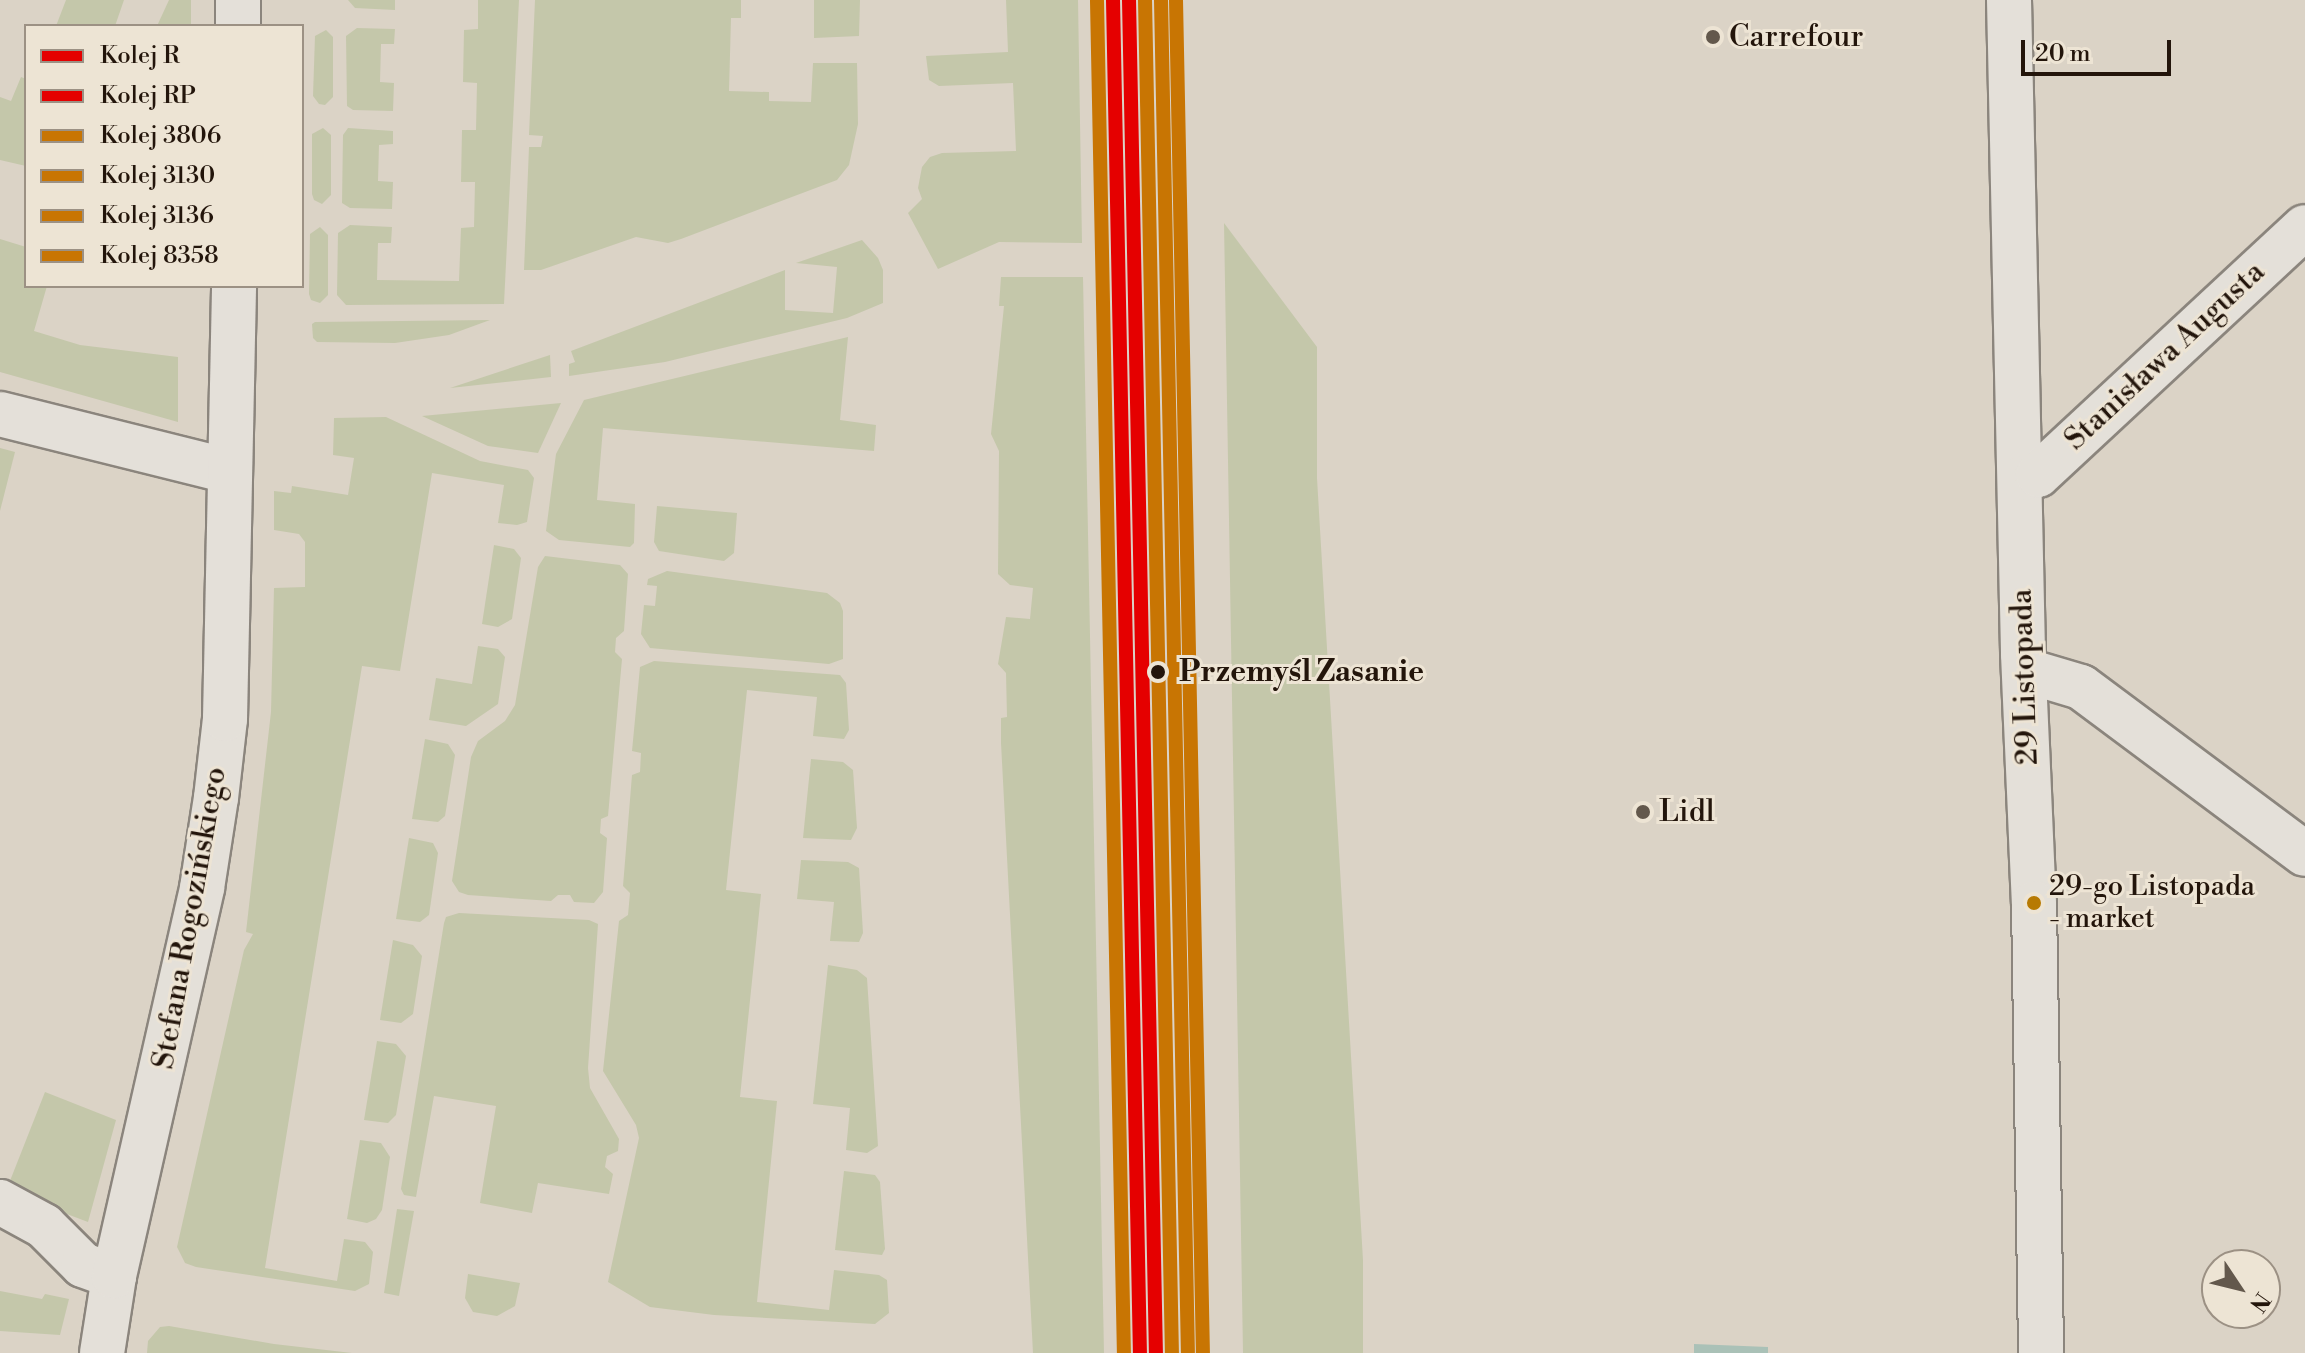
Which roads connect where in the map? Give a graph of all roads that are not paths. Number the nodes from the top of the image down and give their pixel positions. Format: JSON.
{"nodes":[{"id":1,"x":238,"y":0,"type":"edge"},
{"id":2,"x":2009,"y":0,"type":"edge"},
{"id":3,"x":238,"y":24,"type":"edge"},
{"id":4,"x":2299,"y":244,"type":"edge"},
{"id":5,"x":234,"y":288,"type":"edge"},
{"id":6,"x":0,"y":414,"type":"edge"},
{"id":7,"x":229,"y":471,"type":"junction"},
{"id":8,"x":2022,"y":478,"type":"junction"},
{"id":9,"x":2024,"y":670,"type":"junction"},
{"id":10,"x":2305,"y":854,"type":"edge"},
{"id":11,"x":0,"y":1202,"type":"edge"},
{"id":12,"x":114,"y":1276,"type":"junction"},
{"id":13,"x":102,"y":1353,"type":"edge"},
{"id":14,"x":2041,"y":1353,"type":"edge"}],
"edges":[{"from":1,"to":3,"type":"street"},
{"from":2,"to":8,"type":"street","name":"29 Listopada"},
{"from":4,"to":8,"type":"street","name":"Stanisława Augusta"},
{"from":5,"to":7,"type":"street","name":"Stefana Rogozińskiego"},
{"from":6,"to":7,"type":"street"},
{"from":7,"to":12,"type":"street","name":"Stefana Rogozińskiego"},
{"from":8,"to":9,"type":"street","name":"29 Listopada"},
{"from":9,"to":10,"type":"street"},
{"from":9,"to":14,"type":"street","name":"29 Listopada"},
{"from":11,"to":12,"type":"street"},
{"from":12,"to":13,"type":"street","name":"Stefana Rogozińskiego"}]}
